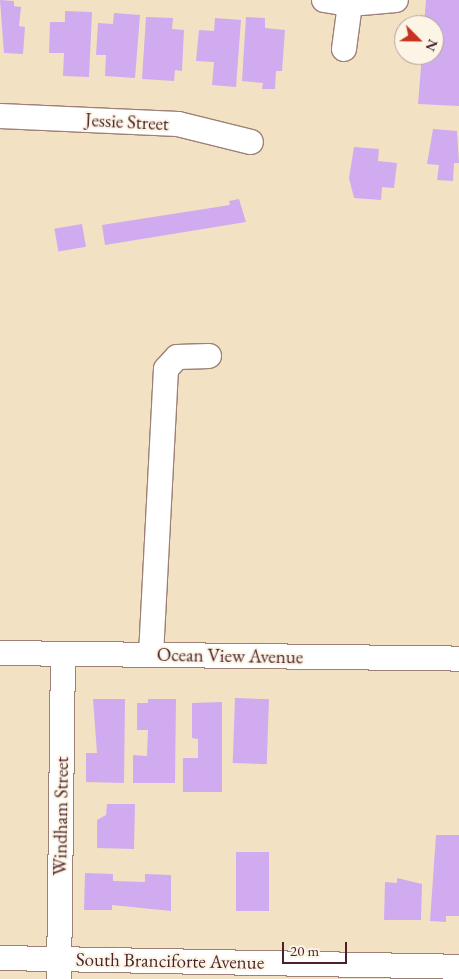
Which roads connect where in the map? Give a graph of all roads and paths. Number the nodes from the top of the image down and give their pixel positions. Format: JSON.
{"nodes":[{"id":1,"x":324,"y":0,"type":"edge"},
{"id":2,"x":396,"y":0,"type":"edge"},
{"id":3,"x":350,"y":4,"type":"junction"},
{"id":4,"x":344,"y":49,"type":"dead end"},
{"id":5,"x":0,"y":116,"type":"edge"},
{"id":6,"x":251,"y":142,"type":"dead end"},
{"id":7,"x":209,"y":356,"type":"dead end"},
{"id":8,"x":0,"y":653,"type":"edge"},
{"id":9,"x":63,"y":654,"type":"junction"},
{"id":10,"x":151,"y":655,"type":"junction"},
{"id":11,"x":459,"y":660,"type":"edge"},
{"id":12,"x":0,"y":958,"type":"edge"},
{"id":13,"x":459,"y":967,"type":"edge"},
{"id":14,"x":60,"y":969,"type":"edge"}],
"edges":[{"from":1,"to":3,"type":"street"},
{"from":2,"to":3,"type":"street"},
{"from":3,"to":4,"type":"street"},
{"from":5,"to":6,"type":"street","name":"Jessie Street"},
{"from":7,"to":10,"type":"street"},
{"from":8,"to":9,"type":"street","name":"Ocean View Avenue"},
{"from":9,"to":10,"type":"street","name":"Ocean View Avenue"},
{"from":9,"to":14,"type":"street","name":"Windham Street"},
{"from":10,"to":11,"type":"street","name":"Ocean View Avenue"},
{"from":12,"to":14,"type":"street","name":"South Branciforte Avenue"},
{"from":13,"to":14,"type":"street","name":"South Branciforte Avenue"}]}
